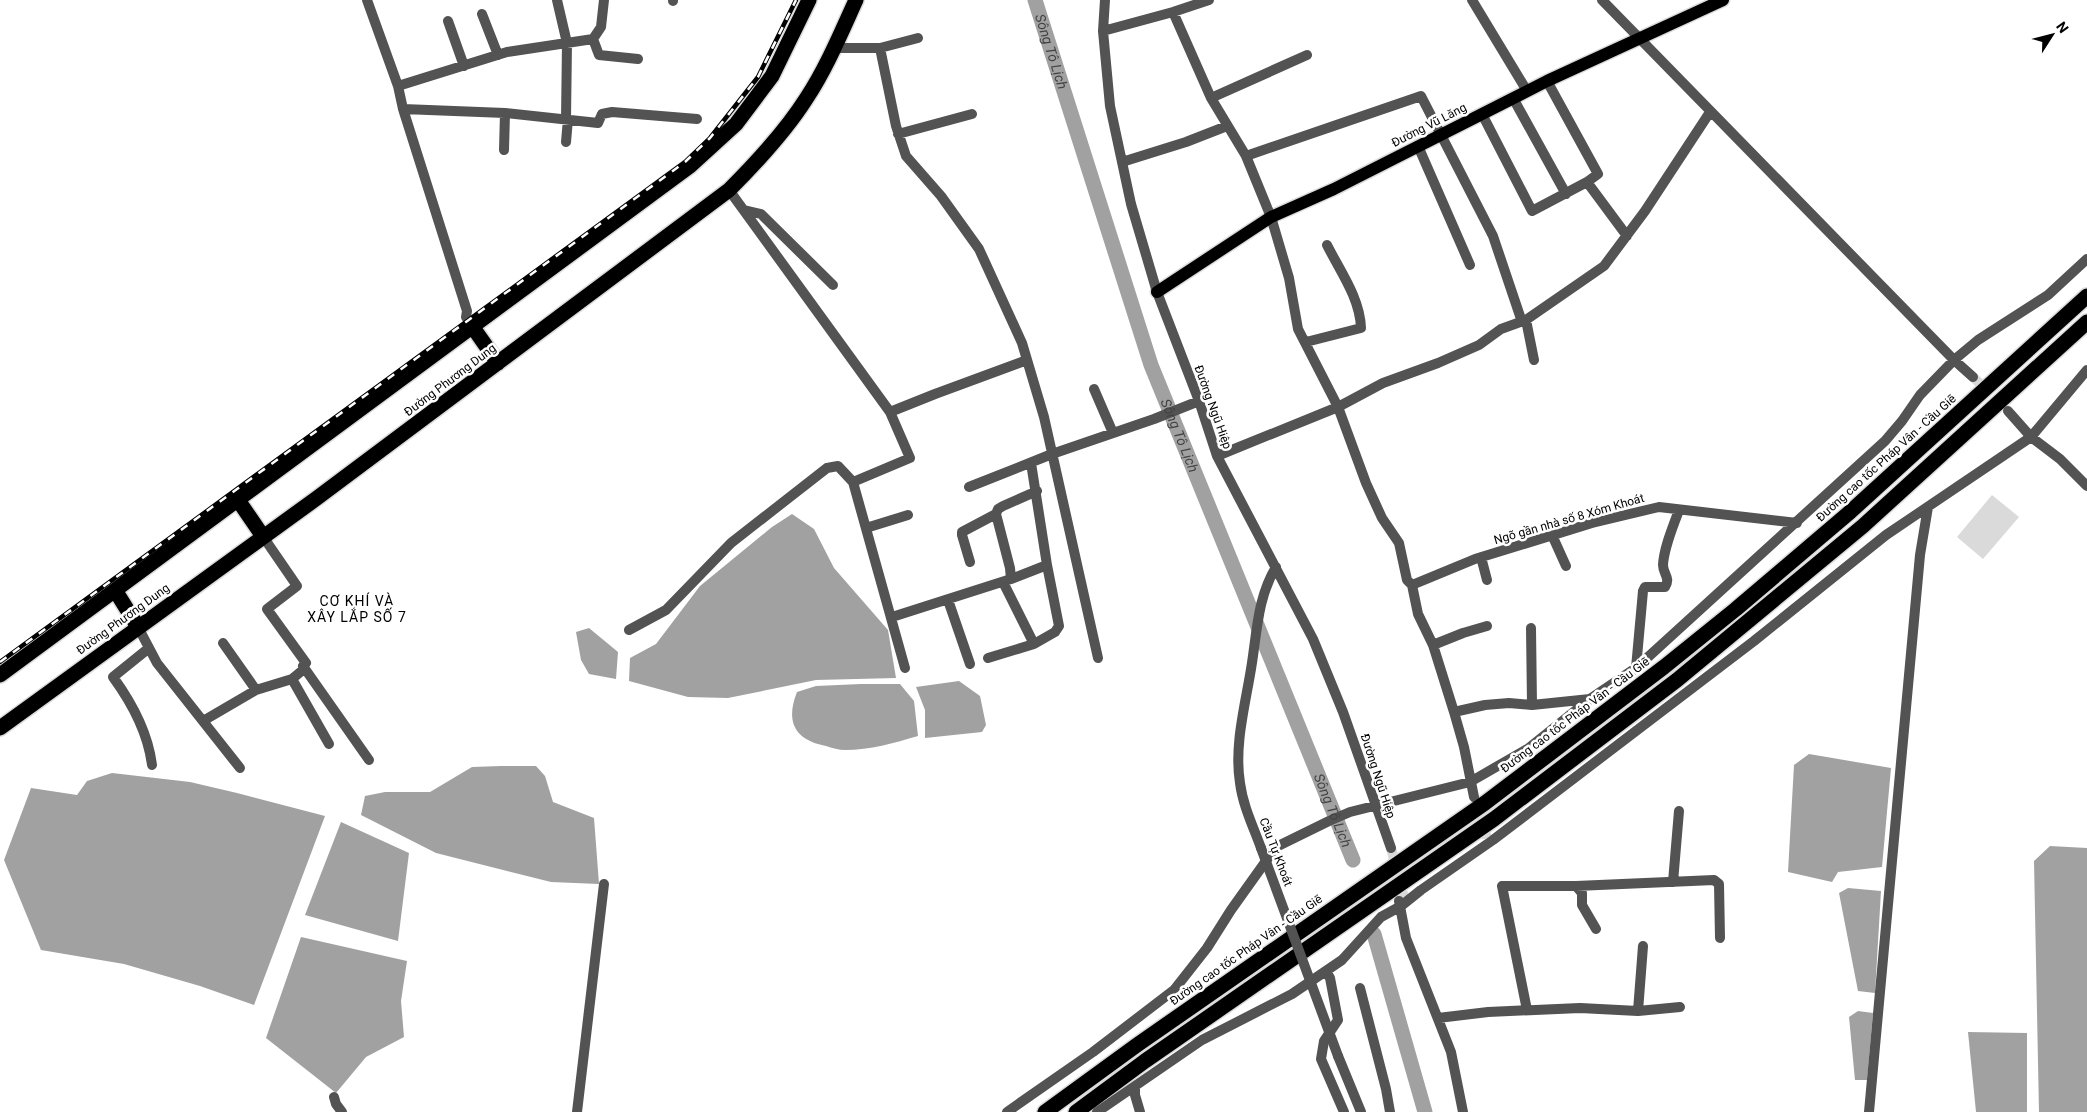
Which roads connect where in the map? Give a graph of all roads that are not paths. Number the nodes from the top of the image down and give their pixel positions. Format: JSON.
{"nodes":[{"id":1,"x":367,"y":0,"type":"edge"},
{"id":2,"x":557,"y":0,"type":"edge"},
{"id":3,"x":604,"y":0,"type":"edge"},
{"id":4,"x":809,"y":0,"type":"edge"},
{"id":5,"x":856,"y":0,"type":"edge"},
{"id":6,"x":1105,"y":0,"type":"edge"},
{"id":7,"x":1209,"y":0,"type":"edge"},
{"id":8,"x":1472,"y":0,"type":"edge"},
{"id":9,"x":1602,"y":0,"type":"edge"},
{"id":10,"x":1723,"y":0,"type":"edge"},
{"id":11,"x":1173,"y":12,"type":"junction"},
{"id":12,"x":482,"y":14,"type":"dead end"},
{"id":13,"x":448,"y":21,"type":"dead end"},
{"id":14,"x":1103,"y":31,"type":"junction"},
{"id":15,"x":918,"y":38,"type":"dead end"},
{"id":16,"x":1640,"y":39,"type":"junction"},
{"id":17,"x":593,"y":40,"type":"junction"},
{"id":18,"x":567,"y":43,"type":"junction"},
{"id":19,"x":833,"y":48,"type":"junction"},
{"id":20,"x":880,"y":48,"type":"junction"},
{"id":21,"x":498,"y":55,"type":"junction"},
{"id":22,"x":1307,"y":55,"type":"dead end"},
{"id":23,"x":638,"y":59,"type":"dead end"},
{"id":24,"x":464,"y":66,"type":"junction"},
{"id":25,"x":1547,"y":81,"type":"junction"},
{"id":26,"x":398,"y":86,"type":"junction"},
{"id":27,"x":1527,"y":91,"type":"junction"},
{"id":28,"x":1211,"y":98,"type":"junction"},
{"id":29,"x":1513,"y":98,"type":"junction"},
{"id":30,"x":403,"y":109,"type":"junction"},
{"id":31,"x":1710,"y":112,"type":"junction"},
{"id":32,"x":505,"y":113,"type":"junction"},
{"id":33,"x":972,"y":114,"type":"dead end"},
{"id":34,"x":1482,"y":114,"type":"junction"},
{"id":35,"x":567,"y":119,"type":"junction"},
{"id":36,"x":697,"y":119,"type":"dead end"},
{"id":37,"x":1227,"y":126,"type":"junction"},
{"id":38,"x":898,"y":134,"type":"junction"},
{"id":39,"x":1442,"y":134,"type":"junction"},
{"id":40,"x":566,"y":142,"type":"dead end"},
{"id":41,"x":1418,"y":146,"type":"junction"},
{"id":42,"x":504,"y":150,"type":"dead end"},
{"id":43,"x":1246,"y":156,"type":"junction"},
{"id":44,"x":1122,"y":162,"type":"junction"},
{"id":45,"x":1587,"y":182,"type":"junction"},
{"id":46,"x":729,"y":190,"type":"junction"},
{"id":47,"x":1566,"y":194,"type":"junction"},
{"id":48,"x":744,"y":210,"type":"junction"},
{"id":49,"x":1271,"y":217,"type":"junction"},
{"id":50,"x":1627,"y":236,"type":"junction"},
{"id":51,"x":1327,"y":245,"type":"dead end"},
{"id":52,"x":2087,"y":259,"type":"edge"},
{"id":53,"x":1470,"y":265,"type":"dead end"},
{"id":54,"x":833,"y":286,"type":"dead end"},
{"id":55,"x":1157,"y":292,"type":"junction"},
{"id":56,"x":2087,"y":296,"type":"edge"},
{"id":57,"x":1524,"y":321,"type":"junction"},
{"id":58,"x":2087,"y":322,"type":"edge"},
{"id":59,"x":472,"y":326,"type":"junction"},
{"id":60,"x":1306,"y":342,"type":"junction"},
{"id":61,"x":1027,"y":360,"type":"junction"},
{"id":62,"x":1534,"y":360,"type":"dead end"},
{"id":63,"x":1954,"y":360,"type":"junction"},
{"id":64,"x":498,"y":363,"type":"junction"},
{"id":65,"x":2087,"y":370,"type":"edge"},
{"id":66,"x":1973,"y":377,"type":"tunnel mouth"},
{"id":67,"x":1094,"y":389,"type":"dead end"},
{"id":68,"x":1194,"y":403,"type":"junction"},
{"id":69,"x":1338,"y":407,"type":"junction"},
{"id":70,"x":2008,"y":411,"type":"tunnel mouth"},
{"id":71,"x":890,"y":412,"type":"junction"},
{"id":72,"x":1113,"y":433,"type":"junction"},
{"id":73,"x":2031,"y":437,"type":"junction"},
{"id":74,"x":1052,"y":454,"type":"junction"},
{"id":75,"x":1217,"y":456,"type":"junction"},
{"id":76,"x":1031,"y":463,"type":"junction"},
{"id":77,"x":853,"y":482,"type":"junction"},
{"id":78,"x":2087,"y":486,"type":"edge"},
{"id":79,"x":969,"y":487,"type":"dead end"},
{"id":80,"x":1037,"y":491,"type":"junction"},
{"id":81,"x":238,"y":500,"type":"junction"},
{"id":82,"x":1928,"y":507,"type":"junction"},
{"id":83,"x":1679,"y":510,"type":"junction"},
{"id":84,"x":996,"y":514,"type":"junction"},
{"id":85,"x":908,"y":515,"type":"dead end"},
{"id":86,"x":1797,"y":523,"type":"junction"},
{"id":87,"x":866,"y":528,"type":"junction"},
{"id":88,"x":262,"y":535,"type":"junction"},
{"id":89,"x":1552,"y":535,"type":"junction"},
{"id":90,"x":1480,"y":558,"type":"junction"},
{"id":91,"x":970,"y":562,"type":"dead end"},
{"id":92,"x":1046,"y":565,"type":"junction"},
{"id":93,"x":1566,"y":566,"type":"dead end"},
{"id":94,"x":1276,"y":567,"type":"junction"},
{"id":95,"x":1488,"y":580,"type":"dead end"},
{"id":96,"x":1007,"y":581,"type":"junction"},
{"id":97,"x":1412,"y":585,"type":"junction"},
{"id":98,"x":115,"y":590,"type":"junction"},
{"id":99,"x":948,"y":600,"type":"junction"},
{"id":100,"x":892,"y":617,"type":"junction"},
{"id":101,"x":1487,"y":626,"type":"dead end"},
{"id":102,"x":138,"y":627,"type":"junction"},
{"id":103,"x":1531,"y":628,"type":"dead end"},
{"id":104,"x":629,"y":630,"type":"dead end"},
{"id":105,"x":223,"y":643,"type":"dead end"},
{"id":106,"x":1034,"y":644,"type":"junction"},
{"id":107,"x":1433,"y":645,"type":"junction"},
{"id":108,"x":149,"y":648,"type":"junction"},
{"id":109,"x":988,"y":658,"type":"dead end"},
{"id":110,"x":1098,"y":658,"type":"dead end"},
{"id":111,"x":970,"y":664,"type":"dead end"},
{"id":112,"x":304,"y":668,"type":"junction"},
{"id":113,"x":905,"y":668,"type":"dead end"},
{"id":114,"x":1636,"y":668,"type":"junction"},
{"id":115,"x":0,"y":675,"type":"edge"},
{"id":116,"x":292,"y":680,"type":"junction"},
{"id":117,"x":256,"y":690,"type":"junction"},
{"id":118,"x":1590,"y":699,"type":"junction"},
{"id":119,"x":1532,"y":705,"type":"junction"},
{"id":120,"x":1454,"y":712,"type":"junction"},
{"id":121,"x":203,"y":722,"type":"junction"},
{"id":122,"x":0,"y":728,"type":"edge"},
{"id":123,"x":329,"y":744,"type":"dead end"},
{"id":124,"x":369,"y":760,"type":"dead end"},
{"id":125,"x":152,"y":765,"type":"dead end"},
{"id":126,"x":240,"y":768,"type":"dead end"},
{"id":127,"x":1470,"y":782,"type":"junction"},
{"id":128,"x":1474,"y":797,"type":"tunnel mouth"},
{"id":129,"x":1374,"y":805,"type":"junction"},
{"id":130,"x":1679,"y":811,"type":"dead end"},
{"id":131,"x":1388,"y":850,"type":"tunnel mouth"},
{"id":132,"x":1673,"y":882,"type":"junction"},
{"id":133,"x":604,"y":884,"type":"dead end"},
{"id":134,"x":1576,"y":886,"type":"junction"},
{"id":135,"x":1401,"y":902,"type":"junction"},
{"id":136,"x":1596,"y":929,"type":"dead end"},
{"id":137,"x":1720,"y":938,"type":"dead end"},
{"id":138,"x":1643,"y":946,"type":"dead end"},
{"id":139,"x":1326,"y":971,"type":"junction"},
{"id":140,"x":1360,"y":988,"type":"dead end"},
{"id":141,"x":1680,"y":1007,"type":"dead end"},
{"id":142,"x":1527,"y":1010,"type":"junction"},
{"id":143,"x":1638,"y":1011,"type":"junction"},
{"id":144,"x":1438,"y":1018,"type":"junction"},
{"id":145,"x":1134,"y":1086,"type":"junction"},
{"id":146,"x":334,"y":1097,"type":"dead end"},
{"id":147,"x":342,"y":1112,"type":"edge"},
{"id":148,"x":577,"y":1112,"type":"edge"},
{"id":149,"x":1007,"y":1112,"type":"edge"},
{"id":150,"x":1045,"y":1112,"type":"edge"},
{"id":151,"x":1076,"y":1112,"type":"edge"},
{"id":152,"x":1097,"y":1112,"type":"edge"},
{"id":153,"x":1140,"y":1112,"type":"edge"},
{"id":154,"x":1344,"y":1112,"type":"edge"},
{"id":155,"x":1361,"y":1112,"type":"edge"},
{"id":156,"x":1390,"y":1112,"type":"edge"},
{"id":157,"x":1463,"y":1112,"type":"edge"},
{"id":158,"x":1869,"y":1112,"type":"edge"}],
"edges":[{"from":1,"to":26,"type":"street"},
{"from":2,"to":18,"type":"street"},
{"from":3,"to":17,"type":"street"},
{"from":4,"to":59,"type":"highway"},
{"from":5,"to":19,"type":"highway","name":"Đường Phương Dung"},
{"from":6,"to":14,"type":"street","name":"Đường Ngũ Hiệp"},
{"from":7,"to":11,"type":"street"},
{"from":8,"to":27,"type":"street"},
{"from":9,"to":16,"type":"street"},
{"from":10,"to":16,"type":"main road","name":"Đường Vũ Lăng"},
{"from":11,"to":14,"type":"street"},
{"from":11,"to":28,"type":"street"},
{"from":12,"to":21,"type":"street"},
{"from":13,"to":24,"type":"street"},
{"from":14,"to":44,"type":"street","name":"Đường Ngũ Hiệp"},
{"from":15,"to":20,"type":"street"},
{"from":16,"to":25,"type":"main road","name":"Đường Vũ Lăng"},
{"from":16,"to":31,"type":"street"},
{"from":17,"to":18,"type":"street"},
{"from":17,"to":23,"type":"street"},
{"from":18,"to":21,"type":"street"},
{"from":18,"to":35,"type":"street"},
{"from":19,"to":20,"type":"street"},
{"from":19,"to":46,"type":"highway","name":"Đường Phương Dung"},
{"from":20,"to":38,"type":"street"},
{"from":21,"to":24,"type":"street"},
{"from":22,"to":28,"type":"street"},
{"from":24,"to":26,"type":"street"},
{"from":25,"to":27,"type":"main road","name":"Đường Vũ Lăng"},
{"from":25,"to":45,"type":"street"},
{"from":26,"to":30,"type":"street"},
{"from":27,"to":29,"type":"main road","name":"Đường Vũ Lăng"},
{"from":28,"to":37,"type":"street"},
{"from":29,"to":34,"type":"main road","name":"Đường Vũ Lăng"},
{"from":29,"to":47,"type":"street"},
{"from":30,"to":32,"type":"street"},
{"from":30,"to":59,"type":"street"},
{"from":31,"to":50,"type":"street"},
{"from":31,"to":63,"type":"street"},
{"from":32,"to":35,"type":"street"},
{"from":32,"to":42,"type":"street"},
{"from":33,"to":38,"type":"street"},
{"from":34,"to":39,"type":"main road","name":"Đường Vũ Lăng"},
{"from":34,"to":47,"type":"street"},
{"from":35,"to":36,"type":"street"},
{"from":35,"to":40,"type":"street"},
{"from":37,"to":43,"type":"street"},
{"from":37,"to":44,"type":"street"},
{"from":38,"to":61,"type":"street"},
{"from":39,"to":41,"type":"main road","name":"Đường Vũ Lăng"},
{"from":39,"to":43,"type":"street"},
{"from":39,"to":57,"type":"street"},
{"from":41,"to":49,"type":"main road","name":"Đường Vũ Lăng"},
{"from":41,"to":53,"type":"street"},
{"from":43,"to":49,"type":"street"},
{"from":44,"to":55,"type":"street","name":"Đường Ngũ Hiệp"},
{"from":45,"to":47,"type":"street"},
{"from":45,"to":50,"type":"street"},
{"from":46,"to":48,"type":"street"},
{"from":46,"to":64,"type":"highway","name":"Đường Phương Dung"},
{"from":48,"to":54,"type":"street"},
{"from":48,"to":71,"type":"street"},
{"from":49,"to":55,"type":"main road","name":"Đường Vũ Lăng"},
{"from":49,"to":60,"type":"street"},
{"from":50,"to":57,"type":"street"},
{"from":51,"to":60,"type":"street"},
{"from":52,"to":63,"type":"street"},
{"from":55,"to":68,"type":"street","name":"Đường Ngũ Hiệp"},
{"from":56,"to":150,"type":"highway","name":"Đường cao tốc Pháp Vân - Cầu Giẽ"},
{"from":57,"to":62,"type":"street"},
{"from":57,"to":69,"type":"street"},
{"from":58,"to":151,"type":"highway"},
{"from":59,"to":64,"type":"highway"},
{"from":59,"to":81,"type":"highway"},
{"from":60,"to":69,"type":"street"},
{"from":61,"to":71,"type":"street"},
{"from":61,"to":74,"type":"street"},
{"from":63,"to":66,"type":"street"},
{"from":63,"to":86,"type":"street"},
{"from":64,"to":88,"type":"highway","name":"Đường Phương Dung"},
{"from":65,"to":73,"type":"street"},
{"from":67,"to":72,"type":"street"},
{"from":68,"to":72,"type":"street"},
{"from":68,"to":75,"type":"street","name":"Đường Ngũ Hiệp"},
{"from":69,"to":75,"type":"street"},
{"from":69,"to":97,"type":"street"},
{"from":70,"to":73,"type":"street"},
{"from":71,"to":77,"type":"street"},
{"from":72,"to":74,"type":"street"},
{"from":73,"to":78,"type":"street"},
{"from":73,"to":82,"type":"street"},
{"from":74,"to":76,"type":"street"},
{"from":74,"to":110,"type":"street"},
{"from":75,"to":94,"type":"street","name":"Đường Ngũ Hiệp"},
{"from":76,"to":79,"type":"street"},
{"from":76,"to":80,"type":"street"},
{"from":77,"to":87,"type":"street"},
{"from":77,"to":104,"type":"street"},
{"from":80,"to":84,"type":"street"},
{"from":80,"to":92,"type":"street"},
{"from":81,"to":88,"type":"highway"},
{"from":81,"to":98,"type":"highway"},
{"from":82,"to":135,"type":"street"},
{"from":82,"to":158,"type":"street"},
{"from":83,"to":86,"type":"street","name":"Ngõ gần nhà số 8 Xóm Khoát"},
{"from":83,"to":89,"type":"street","name":"Ngõ gần nhà số 8 Xóm Khoát"},
{"from":83,"to":114,"type":"street"},
{"from":84,"to":91,"type":"street"},
{"from":84,"to":96,"type":"street"},
{"from":85,"to":87,"type":"street"},
{"from":86,"to":114,"type":"street"},
{"from":87,"to":100,"type":"street"},
{"from":88,"to":102,"type":"highway","name":"Đường Phương Dung"},
{"from":88,"to":112,"type":"street"},
{"from":89,"to":90,"type":"street","name":"Ngõ gần nhà số 8 Xóm Khoát"},
{"from":89,"to":93,"type":"street"},
{"from":90,"to":95,"type":"street"},
{"from":90,"to":97,"type":"street","name":"Ngõ gần nhà số 8 Xóm Khoát"},
{"from":92,"to":96,"type":"street"},
{"from":92,"to":106,"type":"street"},
{"from":94,"to":129,"type":"street","name":"Đường Ngũ Hiệp"},
{"from":94,"to":155,"type":"street","name":"Cầu Tự Khoát","bridge":true},
{"from":96,"to":99,"type":"street"},
{"from":96,"to":106,"type":"street"},
{"from":97,"to":107,"type":"street"},
{"from":98,"to":102,"type":"highway"},
{"from":98,"to":115,"type":"highway"},
{"from":99,"to":100,"type":"street"},
{"from":99,"to":111,"type":"street"},
{"from":100,"to":113,"type":"street"},
{"from":101,"to":107,"type":"street"},
{"from":102,"to":108,"type":"street"},
{"from":102,"to":122,"type":"highway","name":"Đường Phương Dung"},
{"from":103,"to":119,"type":"street"},
{"from":105,"to":117,"type":"street"},
{"from":106,"to":109,"type":"street"},
{"from":107,"to":120,"type":"street"},
{"from":108,"to":121,"type":"street"},
{"from":108,"to":125,"type":"street"},
{"from":112,"to":116,"type":"street"},
{"from":112,"to":124,"type":"street"},
{"from":114,"to":118,"type":"street"},
{"from":116,"to":117,"type":"street"},
{"from":116,"to":123,"type":"street"},
{"from":117,"to":121,"type":"street"},
{"from":118,"to":119,"type":"street"},
{"from":118,"to":127,"type":"street"},
{"from":119,"to":120,"type":"street"},
{"from":120,"to":127,"type":"street"},
{"from":121,"to":126,"type":"street"},
{"from":127,"to":128,"type":"street"},
{"from":127,"to":129,"type":"street"},
{"from":129,"to":131,"type":"street","name":"Đường Ngũ Hiệp"},
{"from":129,"to":149,"type":"street"},
{"from":130,"to":132,"type":"street"},
{"from":132,"to":134,"type":"street"},
{"from":132,"to":137,"type":"street"},
{"from":133,"to":148,"type":"street"},
{"from":134,"to":136,"type":"street"},
{"from":134,"to":142,"type":"street"},
{"from":135,"to":139,"type":"street"},
{"from":135,"to":144,"type":"street"},
{"from":138,"to":143,"type":"street"},
{"from":139,"to":145,"type":"street"},
{"from":139,"to":154,"type":"street"},
{"from":140,"to":156,"type":"street"},
{"from":141,"to":143,"type":"street"},
{"from":142,"to":143,"type":"street"},
{"from":142,"to":144,"type":"street"},
{"from":144,"to":157,"type":"street"},
{"from":145,"to":152,"type":"street"},
{"from":145,"to":153,"type":"street"},
{"from":146,"to":147,"type":"street"}]}
